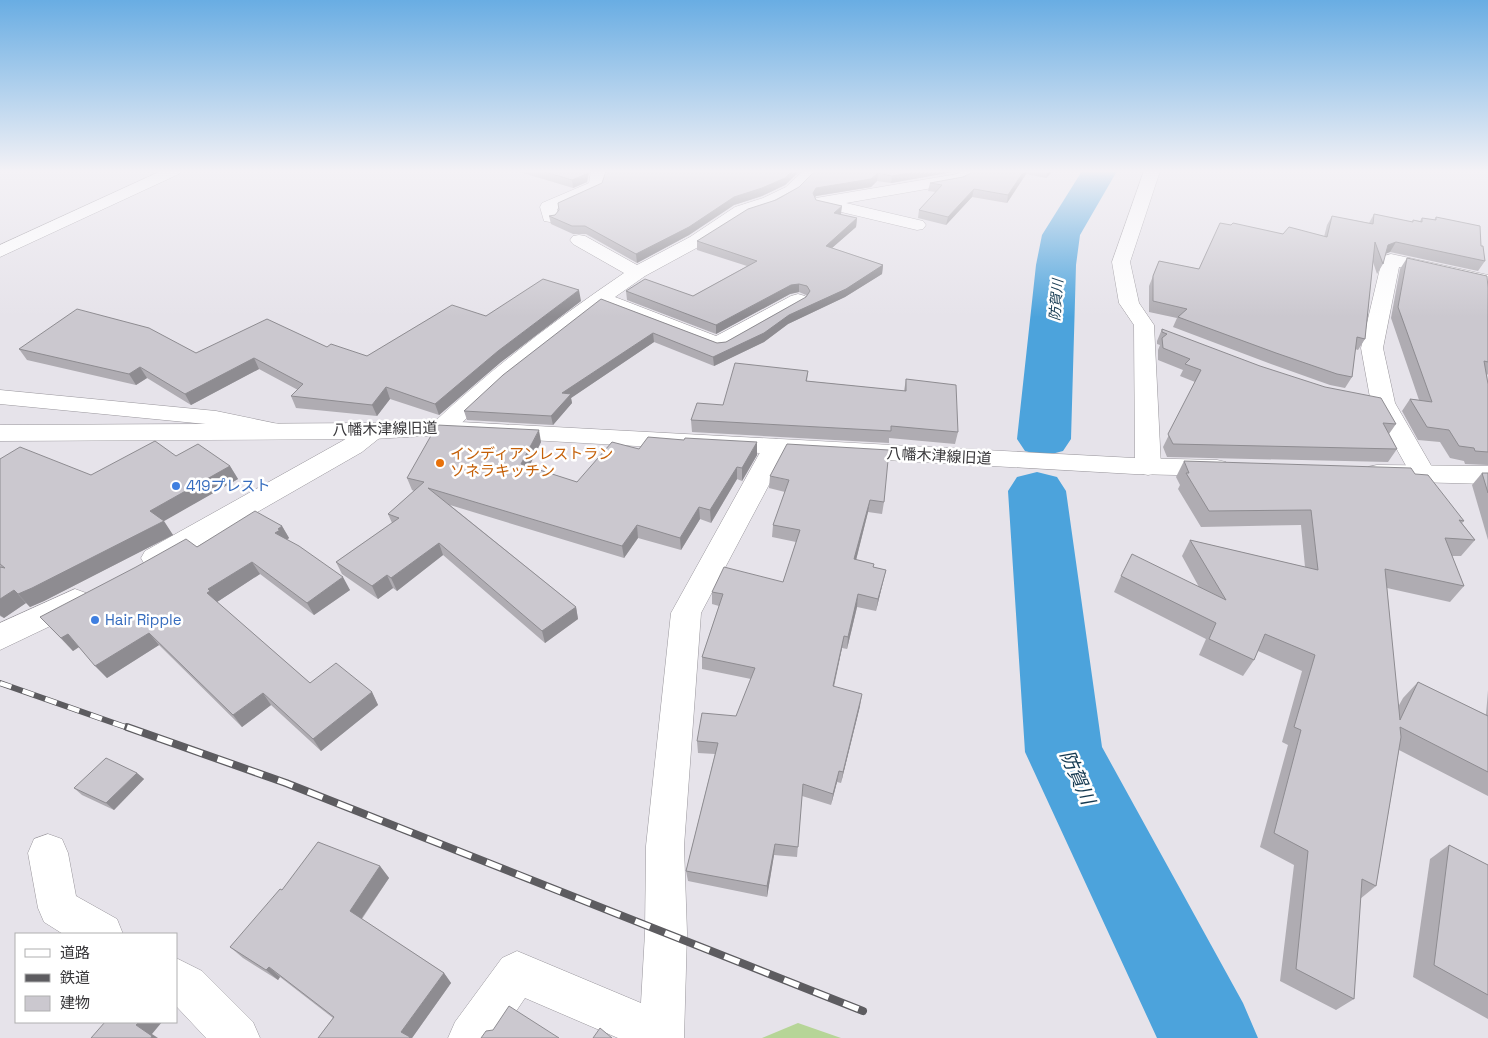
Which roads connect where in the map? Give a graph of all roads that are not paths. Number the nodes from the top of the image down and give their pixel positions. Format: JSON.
{"nodes":[{"id":1,"x":70,"y":219,"type":"edge"},
{"id":2,"x":728,"y":219,"type":"edge"},
{"id":3,"x":893,"y":219,"type":"edge"},
{"id":4,"x":1135,"y":219,"type":"edge"},
{"id":5,"x":916,"y":225,"type":"dead end"},
{"id":6,"x":579,"y":240,"type":"dead end"},
{"id":7,"x":0,"y":252,"type":"edge"},
{"id":8,"x":638,"y":272,"type":"junction"},
{"id":9,"x":1488,"y":281,"type":"edge"},
{"id":10,"x":600,"y":298,"type":"junction"},
{"id":11,"x":798,"y":300,"type":"edge"},
{"id":12,"x":0,"y":397,"type":"edge"},
{"id":13,"x":442,"y":428,"type":"junction"},
{"id":14,"x":280,"y":431,"type":"junction"},
{"id":15,"x":373,"y":431,"type":"junction"},
{"id":16,"x":0,"y":433,"type":"edge"},
{"id":17,"x":776,"y":446,"type":"junction"},
{"id":18,"x":1148,"y":467,"type":"junction"},
{"id":19,"x":1237,"y":469,"type":"edge"},
{"id":20,"x":1354,"y":472,"type":"edge"},
{"id":21,"x":1423,"y":474,"type":"junction"},
{"id":22,"x":1488,"y":475,"type":"edge"},
{"id":23,"x":136,"y":568,"type":"edge"},
{"id":24,"x":102,"y":587,"type":"edge"},
{"id":25,"x":0,"y":637,"type":"edge"},
{"id":26,"x":48,"y":853,"type":"dead end"},
{"id":27,"x":100,"y":933,"type":"edge"},
{"id":28,"x":178,"y":981,"type":"edge"},
{"id":29,"x":662,"y":1036,"type":"edge"},
{"id":30,"x":237,"y":1038,"type":"edge"},
{"id":31,"x":471,"y":1038,"type":"edge"}],
"edges":[{"from":1,"to":7,"type":"street"},
{"from":2,"to":8,"type":"street"},
{"from":3,"to":5,"type":"street"},
{"from":4,"to":18,"type":"street"},
{"from":6,"to":8,"type":"street"},
{"from":8,"to":10,"type":"street"},
{"from":9,"to":21,"type":"street"},
{"from":10,"to":11,"type":"street"},
{"from":10,"to":13,"type":"street"},
{"from":12,"to":14,"type":"street"},
{"from":13,"to":15,"type":"street","name":"八幡木津線旧道"},
{"from":13,"to":17,"type":"street","name":"八幡木津線旧道"},
{"from":14,"to":15,"type":"street","name":"八幡木津線旧道"},
{"from":14,"to":16,"type":"street","name":"八幡木津線旧道"},
{"from":15,"to":23,"type":"street"},
{"from":17,"to":18,"type":"street","name":"八幡木津線旧道"},
{"from":17,"to":29,"type":"street"},
{"from":18,"to":19,"type":"street","name":"八幡木津線旧道"},
{"from":20,"to":21,"type":"street"},
{"from":21,"to":22,"type":"street"},
{"from":24,"to":25,"type":"street"},
{"from":26,"to":27,"type":"street"},
{"from":28,"to":30,"type":"street"},
{"from":29,"to":31,"type":"street"}]}
